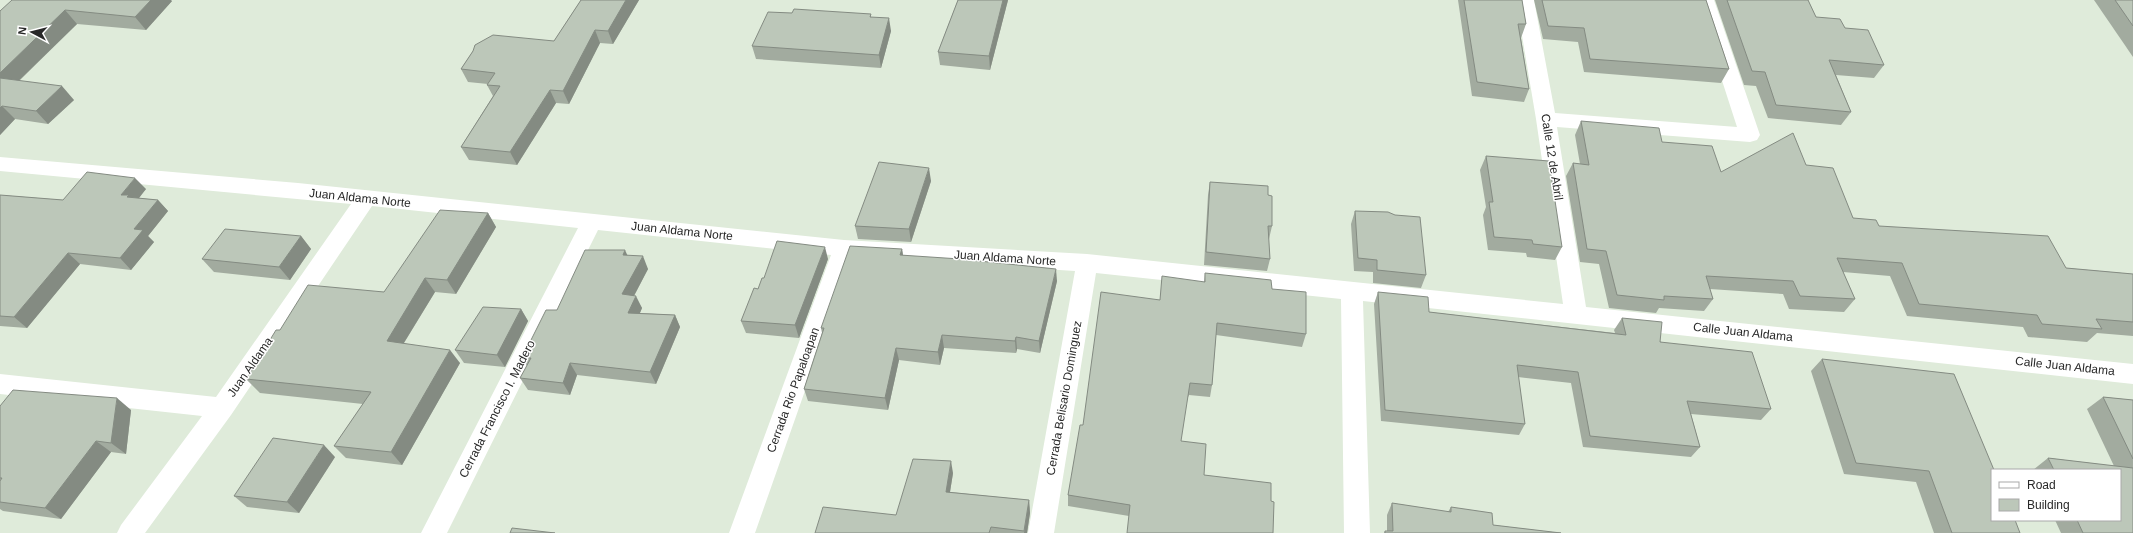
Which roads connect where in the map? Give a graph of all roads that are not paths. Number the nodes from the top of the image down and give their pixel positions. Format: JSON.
{"nodes":[{"id":1,"x":1525,"y":0,"type":"edge"},
{"id":2,"x":1705,"y":0,"type":"edge"},
{"id":3,"x":1546,"y":119,"type":"junction"},
{"id":4,"x":6,"y":165,"type":"edge"},
{"id":5,"x":366,"y":200,"type":"junction"},
{"id":6,"x":592,"y":221,"type":"junction"},
{"id":7,"x":844,"y":248,"type":"junction"},
{"id":8,"x":1087,"y":263,"type":"junction"},
{"id":9,"x":1352,"y":290,"type":"junction"},
{"id":10,"x":1576,"y":315,"type":"junction"},
{"id":11,"x":2133,"y":374,"type":"edge"},
{"id":12,"x":0,"y":384,"type":"edge"},
{"id":13,"x":222,"y":408,"type":"junction"},
{"id":14,"x":130,"y":533,"type":"edge"},
{"id":15,"x":434,"y":533,"type":"edge"},
{"id":16,"x":742,"y":533,"type":"edge"},
{"id":17,"x":1041,"y":533,"type":"edge"},
{"id":18,"x":1357,"y":533,"type":"edge"}],
"edges":[{"from":1,"to":3,"type":"street","name":"Calle 12 de Abril"},
{"from":2,"to":3,"type":"street"},
{"from":3,"to":10,"type":"street","name":"Calle 12 de Abril"},
{"from":4,"to":5,"type":"street","name":"Juan Aldama Norte"},
{"from":5,"to":6,"type":"street","name":"Juan Aldama Norte"},
{"from":5,"to":13,"type":"street","name":"Juan Aldama"},
{"from":6,"to":7,"type":"street","name":"Juan Aldama Norte"},
{"from":6,"to":15,"type":"street","name":"Cerrada Francisco I. Madero"},
{"from":7,"to":8,"type":"street","name":"Juan Aldama Norte"},
{"from":7,"to":16,"type":"street","name":"Cerrada Rio Papaloapan"},
{"from":8,"to":9,"type":"street","name":"Juan Aldama Norte"},
{"from":8,"to":17,"type":"street","name":"Cerrada Belisario Dominguez"},
{"from":9,"to":10,"type":"street","name":"Calle Juan Aldama"},
{"from":9,"to":18,"type":"street"},
{"from":10,"to":11,"type":"street","name":"Calle Juan Aldama"},
{"from":12,"to":13,"type":"street"},
{"from":13,"to":14,"type":"street","name":"Juan Aldama"}]}
